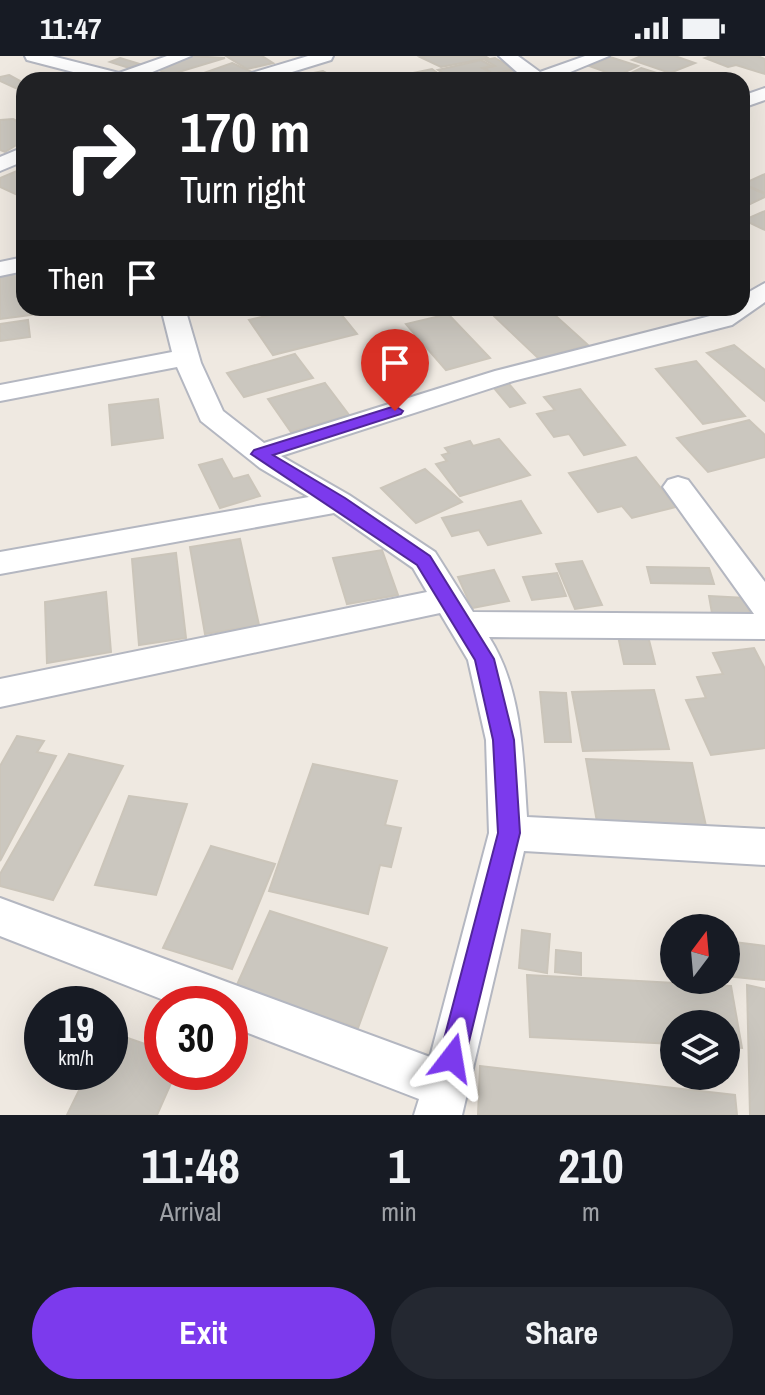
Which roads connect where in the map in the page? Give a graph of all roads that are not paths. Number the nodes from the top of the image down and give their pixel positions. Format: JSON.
{"nodes":[{"id":1,"x":33,"y":56,"type":"edge"},
{"id":2,"x":183,"y":56,"type":"edge"},
{"id":3,"x":325,"y":56,"type":"edge"},
{"id":4,"x":507,"y":56,"type":"edge"},
{"id":5,"x":601,"y":56,"type":"edge"},
{"id":6,"x":94,"y":72,"type":"edge"},
{"id":7,"x":140,"y":72,"type":"edge"},
{"id":8,"x":274,"y":72,"type":"edge"},
{"id":9,"x":527,"y":72,"type":"edge"},
{"id":10,"x":556,"y":72,"type":"edge"},
{"id":11,"x":175,"y":316,"type":"edge"},
{"id":12,"x":729,"y":316,"type":"edge"},
{"id":13,"x":187,"y":357,"type":"junction"},
{"id":14,"x":0,"y":393,"type":"edge"},
{"id":15,"x":259,"y":454,"type":"junction"},
{"id":16,"x":678,"y":487,"type":"dead end"},
{"id":17,"x":339,"y":502,"type":"junction"},
{"id":18,"x":0,"y":563,"type":"edge"},
{"id":19,"x":765,"y":606,"type":"edge"},
{"id":20,"x":457,"y":611,"type":"junction"},
{"id":21,"x":765,"y":627,"type":"edge"},
{"id":22,"x":0,"y":693,"type":"edge"},
{"id":23,"x":509,"y":833,"type":"junction"},
{"id":24,"x":765,"y":847,"type":"edge"},
{"id":25,"x":0,"y":917,"type":"edge"},
{"id":26,"x":182,"y":986,"type":"edge"},
{"id":27,"x":248,"y":1012,"type":"edge"},
{"id":28,"x":441,"y":1100,"type":"edge"}],
"edges":[{"from":1,"to":6,"type":"street"},
{"from":2,"to":7,"type":"street"},
{"from":3,"to":8,"type":"street"},
{"from":4,"to":9,"type":"street"},
{"from":5,"to":10,"type":"street"},
{"from":11,"to":13,"type":"street"},
{"from":12,"to":15,"type":"street"},
{"from":13,"to":14,"type":"street"},
{"from":13,"to":15,"type":"street"},
{"from":15,"to":17,"type":"street"},
{"from":16,"to":19,"type":"street"},
{"from":17,"to":18,"type":"street"},
{"from":17,"to":20,"type":"street"},
{"from":20,"to":21,"type":"street"},
{"from":20,"to":22,"type":"street"},
{"from":20,"to":23,"type":"street"},
{"from":23,"to":24,"type":"street"},
{"from":23,"to":28,"type":"street"},
{"from":25,"to":26,"type":"street"},
{"from":27,"to":28,"type":"street"}]}
